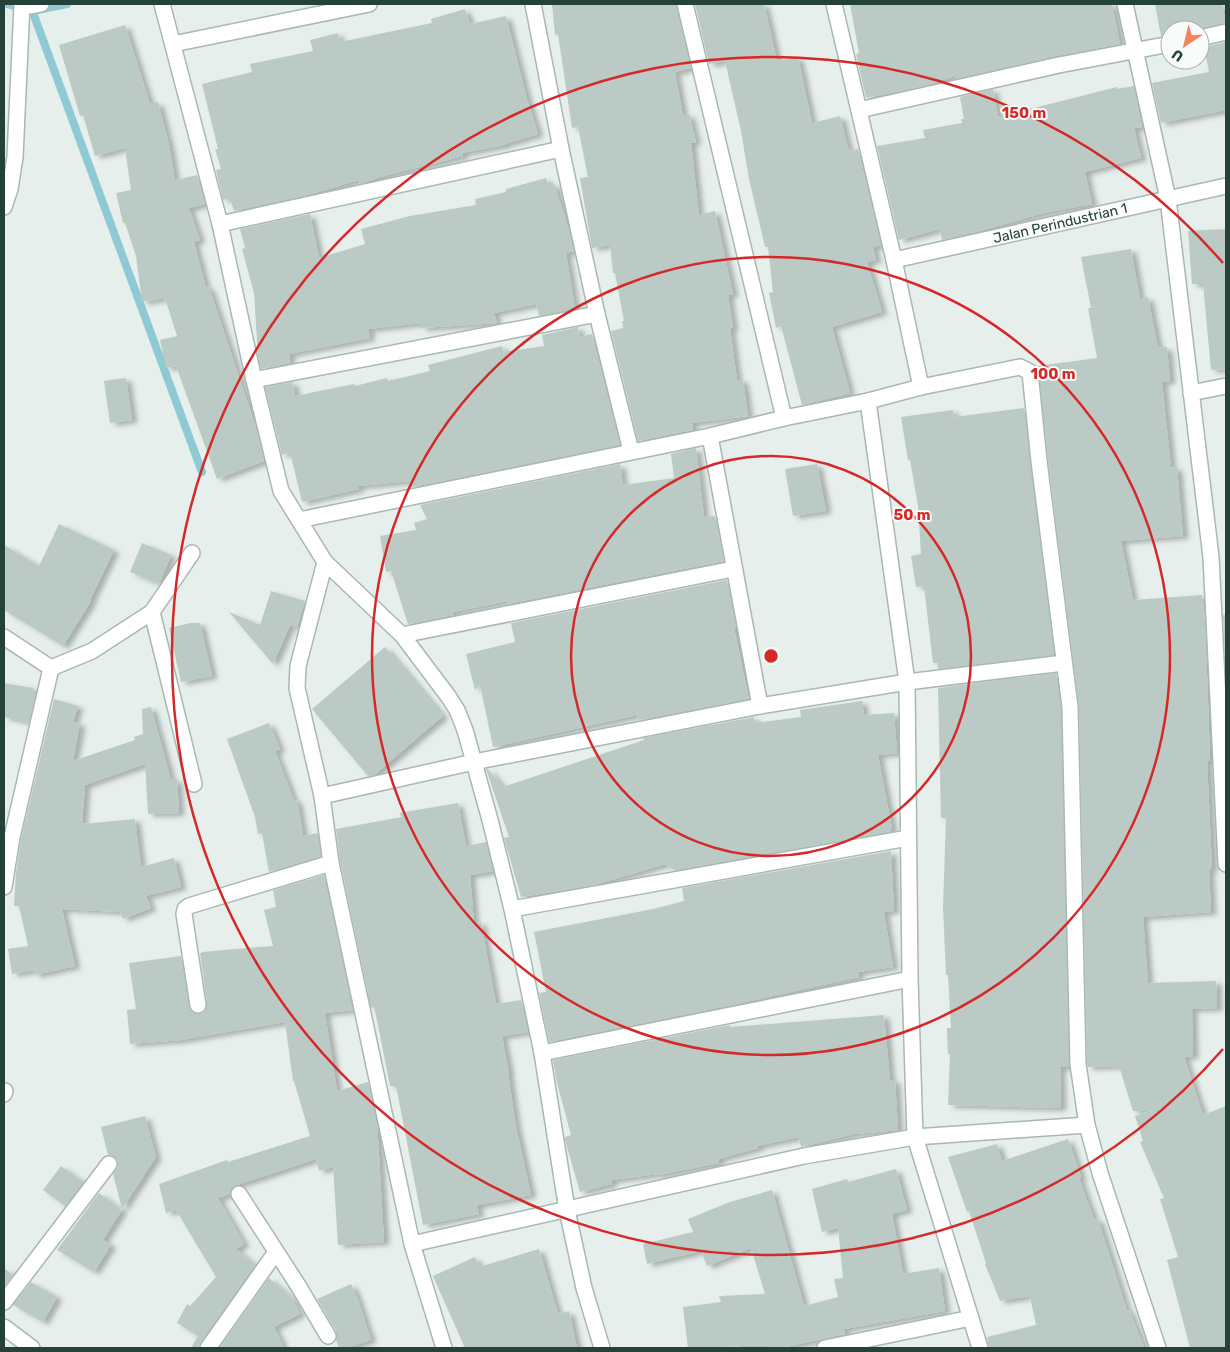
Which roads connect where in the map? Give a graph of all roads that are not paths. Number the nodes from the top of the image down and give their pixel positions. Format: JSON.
{"nodes":[{"id":1,"x":22,"y":4,"type":"edge"},
{"id":2,"x":41,"y":4,"type":"edge"},
{"id":3,"x":162,"y":4,"type":"edge"},
{"id":4,"x":369,"y":4,"type":"edge"},
{"id":5,"x":533,"y":4,"type":"edge"},
{"id":6,"x":685,"y":4,"type":"edge"},
{"id":7,"x":834,"y":4,"type":"edge"},
{"id":8,"x":1125,"y":4,"type":"edge"},
{"id":9,"x":1226,"y":32,"type":"edge"},
{"id":10,"x":1210,"y":36,"type":"edge"},
{"id":11,"x":173,"y":44,"type":"junction"},
{"id":12,"x":1160,"y":46,"type":"edge"},
{"id":13,"x":1136,"y":52,"type":"junction"},
{"id":14,"x":859,"y":110,"type":"junction"},
{"id":15,"x":561,"y":150,"type":"junction"},
{"id":16,"x":1226,"y":186,"type":"edge"},
{"id":17,"x":1168,"y":199,"type":"junction"},
{"id":18,"x":4,"y":207,"type":"edge"},
{"id":19,"x":220,"y":224,"type":"junction"},
{"id":20,"x":894,"y":260,"type":"junction"},
{"id":21,"x":597,"y":314,"type":"junction"},
{"id":22,"x":254,"y":380,"type":"junction"},
{"id":23,"x":1226,"y":386,"type":"edge"},
{"id":24,"x":921,"y":387,"type":"junction"},
{"id":25,"x":1191,"y":393,"type":"junction"},
{"id":26,"x":868,"y":402,"type":"junction"},
{"id":27,"x":784,"y":418,"type":"junction"},
{"id":28,"x":710,"y":436,"type":"junction"},
{"id":29,"x":631,"y":451,"type":"junction"},
{"id":30,"x":299,"y":520,"type":"junction"},
{"id":31,"x":192,"y":553,"type":"dead end"},
{"id":32,"x":1226,"y":555,"type":"edge"},
{"id":33,"x":1211,"y":558,"type":"junction"},
{"id":34,"x":325,"y":562,"type":"junction"},
{"id":35,"x":734,"y":569,"type":"junction"},
{"id":36,"x":152,"y":612,"type":"junction"},
{"id":37,"x":402,"y":635,"type":"junction"},
{"id":38,"x":4,"y":637,"type":"edge"},
{"id":39,"x":1064,"y":663,"type":"junction"},
{"id":40,"x":51,"y":668,"type":"junction"},
{"id":41,"x":907,"y":682,"type":"junction"},
{"id":42,"x":760,"y":706,"type":"junction"},
{"id":43,"x":474,"y":762,"type":"junction"},
{"id":44,"x":194,"y":784,"type":"dead end"},
{"id":45,"x":322,"y":796,"type":"junction"},
{"id":46,"x":908,"y":838,"type":"junction"},
{"id":47,"x":331,"y":863,"type":"junction"},
{"id":48,"x":1226,"y":864,"type":"edge"},
{"id":49,"x":4,"y":887,"type":"edge"},
{"id":50,"x":512,"y":909,"type":"junction"},
{"id":51,"x":910,"y":979,"type":"junction"},
{"id":52,"x":198,"y":1005,"type":"dead end"},
{"id":53,"x":542,"y":1052,"type":"junction"},
{"id":54,"x":1087,"y":1125,"type":"junction"},
{"id":55,"x":915,"y":1137,"type":"junction"},
{"id":56,"x":109,"y":1164,"type":"dead end"},
{"id":57,"x":239,"y":1194,"type":"dead end"},
{"id":58,"x":567,"y":1210,"type":"junction"},
{"id":59,"x":412,"y":1244,"type":"junction"},
{"id":60,"x":276,"y":1252,"type":"junction"},
{"id":61,"x":4,"y":1302,"type":"edge"},
{"id":62,"x":971,"y":1318,"type":"junction"},
{"id":63,"x":4,"y":1327,"type":"edge"},
{"id":64,"x":328,"y":1336,"type":"dead end"},
{"id":65,"x":32,"y":1348,"type":"edge"},
{"id":66,"x":208,"y":1348,"type":"edge"},
{"id":67,"x":444,"y":1348,"type":"edge"},
{"id":68,"x":602,"y":1348,"type":"edge"},
{"id":69,"x":826,"y":1348,"type":"edge"},
{"id":70,"x":980,"y":1348,"type":"edge"},
{"id":71,"x":1158,"y":1348,"type":"edge"}],
"edges":[{"from":1,"to":2,"type":"street"},
{"from":1,"to":18,"type":"street"},
{"from":3,"to":11,"type":"street"},
{"from":4,"to":11,"type":"street"},
{"from":5,"to":15,"type":"street"},
{"from":6,"to":27,"type":"street"},
{"from":7,"to":14,"type":"street"},
{"from":8,"to":13,"type":"street"},
{"from":9,"to":10,"type":"street"},
{"from":11,"to":19,"type":"street"},
{"from":12,"to":13,"type":"street"},
{"from":13,"to":14,"type":"street"},
{"from":13,"to":17,"type":"street"},
{"from":14,"to":20,"type":"street"},
{"from":15,"to":19,"type":"street"},
{"from":15,"to":21,"type":"street"},
{"from":16,"to":17,"type":"street","name":"Jalan Perindustrian 1"},
{"from":17,"to":20,"type":"street","name":"Jalan Perindustrian 1"},
{"from":17,"to":25,"type":"street"},
{"from":19,"to":22,"type":"street"},
{"from":20,"to":24,"type":"street"},
{"from":21,"to":22,"type":"street"},
{"from":21,"to":29,"type":"street"},
{"from":22,"to":30,"type":"street"},
{"from":23,"to":25,"type":"street"},
{"from":24,"to":26,"type":"street"},
{"from":24,"to":39,"type":"street"},
{"from":25,"to":33,"type":"street"},
{"from":26,"to":27,"type":"street"},
{"from":26,"to":41,"type":"street"},
{"from":27,"to":28,"type":"street"},
{"from":28,"to":29,"type":"street"},
{"from":28,"to":35,"type":"street"},
{"from":29,"to":30,"type":"street"},
{"from":30,"to":34,"type":"street"},
{"from":31,"to":36,"type":"street"},
{"from":32,"to":33,"type":"street"},
{"from":33,"to":48,"type":"street"},
{"from":34,"to":37,"type":"street"},
{"from":34,"to":45,"type":"street"},
{"from":35,"to":37,"type":"street"},
{"from":35,"to":42,"type":"street"},
{"from":36,"to":40,"type":"street"},
{"from":36,"to":44,"type":"street"},
{"from":37,"to":43,"type":"street"},
{"from":38,"to":40,"type":"street"},
{"from":39,"to":41,"type":"street"},
{"from":39,"to":54,"type":"street"},
{"from":40,"to":49,"type":"street"},
{"from":41,"to":42,"type":"street"},
{"from":41,"to":46,"type":"street"},
{"from":42,"to":43,"type":"street"},
{"from":43,"to":45,"type":"street"},
{"from":43,"to":50,"type":"street"},
{"from":45,"to":47,"type":"street"},
{"from":46,"to":50,"type":"street"},
{"from":46,"to":51,"type":"street"},
{"from":47,"to":52,"type":"street"},
{"from":47,"to":59,"type":"street"},
{"from":50,"to":53,"type":"street"},
{"from":51,"to":53,"type":"street"},
{"from":51,"to":55,"type":"street"},
{"from":53,"to":58,"type":"street"},
{"from":54,"to":55,"type":"street"},
{"from":54,"to":71,"type":"street"},
{"from":55,"to":58,"type":"street"},
{"from":55,"to":62,"type":"street"},
{"from":56,"to":61,"type":"street"},
{"from":57,"to":60,"type":"street"},
{"from":58,"to":59,"type":"street"},
{"from":58,"to":68,"type":"street"},
{"from":59,"to":67,"type":"street"},
{"from":60,"to":64,"type":"street"},
{"from":60,"to":66,"type":"street"},
{"from":62,"to":69,"type":"street"},
{"from":62,"to":70,"type":"street"},
{"from":63,"to":65,"type":"street"}]}
